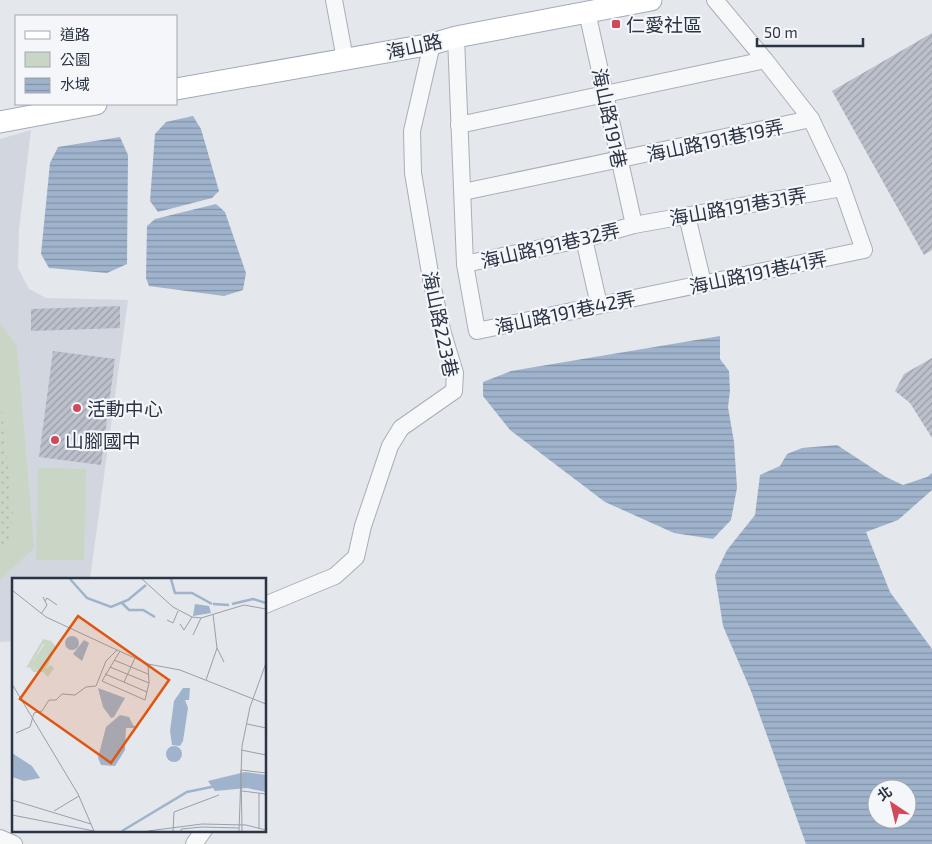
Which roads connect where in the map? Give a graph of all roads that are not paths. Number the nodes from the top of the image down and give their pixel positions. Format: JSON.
{"nodes":[{"id":1,"x":334,"y":0,"type":"edge"},
{"id":2,"x":651,"y":0,"type":"edge"},
{"id":3,"x":715,"y":0,"type":"edge"},
{"id":4,"x":587,"y":12,"type":"junction"},
{"id":5,"x":456,"y":37,"type":"junction"},
{"id":6,"x":432,"y":44,"type":"junction"},
{"id":7,"x":345,"y":59,"type":"junction"},
{"id":8,"x":766,"y":60,"type":"junction"},
{"id":9,"x":178,"y":89,"type":"edge"},
{"id":10,"x":605,"y":94,"type":"junction"},
{"id":11,"x":91,"y":105,"type":"edge"},
{"id":12,"x":811,"y":119,"type":"junction"},
{"id":13,"x":0,"y":122,"type":"edge"},
{"id":14,"x":459,"y":125,"type":"junction"},
{"id":15,"x":620,"y":160,"type":"junction"},
{"id":16,"x":842,"y":188,"type":"junction"},
{"id":17,"x":463,"y":192,"type":"junction"},
{"id":18,"x":687,"y":216,"type":"junction"},
{"id":19,"x":634,"y":225,"type":"junction"},
{"id":20,"x":584,"y":239,"type":"junction"},
{"id":21,"x":465,"y":264,"type":"junction"},
{"id":22,"x":703,"y":284,"type":"junction"},
{"id":23,"x":652,"y":294,"type":"joint"},
{"id":24,"x":599,"y":305,"type":"junction"},
{"id":25,"x":266,"y":606,"type":"edge"},
{"id":26,"x":203,"y":832,"type":"edge"},
{"id":27,"x":0,"y":838,"type":"edge"},
{"id":28,"x":14,"y":844,"type":"edge"},
{"id":29,"x":194,"y":844,"type":"edge"}],
"edges":[{"from":1,"to":7,"type":"street"},
{"from":2,"to":4,"type":"main road","name":"海山路"},
{"from":3,"to":8,"type":"street"},
{"from":4,"to":5,"type":"main road","name":"海山路"},
{"from":4,"to":10,"type":"street","name":"海山路191巷"},
{"from":5,"to":6,"type":"main road","name":"海山路"},
{"from":5,"to":14,"type":"street"},
{"from":6,"to":7,"type":"main road","name":"海山路"},
{"from":6,"to":25,"type":"street","name":"海山路223巷"},
{"from":7,"to":9,"type":"main road","name":"海山路"},
{"from":8,"to":10,"type":"street"},
{"from":8,"to":12,"type":"street"},
{"from":10,"to":14,"type":"street"},
{"from":10,"to":15,"type":"street","name":"海山路191巷"},
{"from":11,"to":13,"type":"main road"},
{"from":12,"to":15,"type":"street","name":"海山路191巷19弄"},
{"from":12,"to":16,"type":"street"},
{"from":14,"to":17,"type":"street"},
{"from":15,"to":17,"type":"street","name":"海山路191巷19弄"},
{"from":15,"to":19,"type":"street","name":"海山路191巷"},
{"from":16,"to":18,"type":"street","name":"海山路191巷31弄"},
{"from":16,"to":22,"type":"street","name":"海山路191巷41弄"},
{"from":17,"to":21,"type":"street"},
{"from":18,"to":19,"type":"street","name":"海山路191巷31弄"},
{"from":18,"to":22,"type":"street"},
{"from":19,"to":20,"type":"street","name":"海山路191巷32弄"},
{"from":20,"to":21,"type":"street","name":"海山路191巷32弄"},
{"from":20,"to":24,"type":"street"},
{"from":21,"to":24,"type":"street","name":"海山路191巷42弄"},
{"from":22,"to":23,"type":"street","name":"海山路191巷41弄"},
{"from":23,"to":24,"type":"street","name":"海山路191巷42弄"},
{"from":26,"to":29,"type":"street"},
{"from":27,"to":28,"type":"street"}]}
